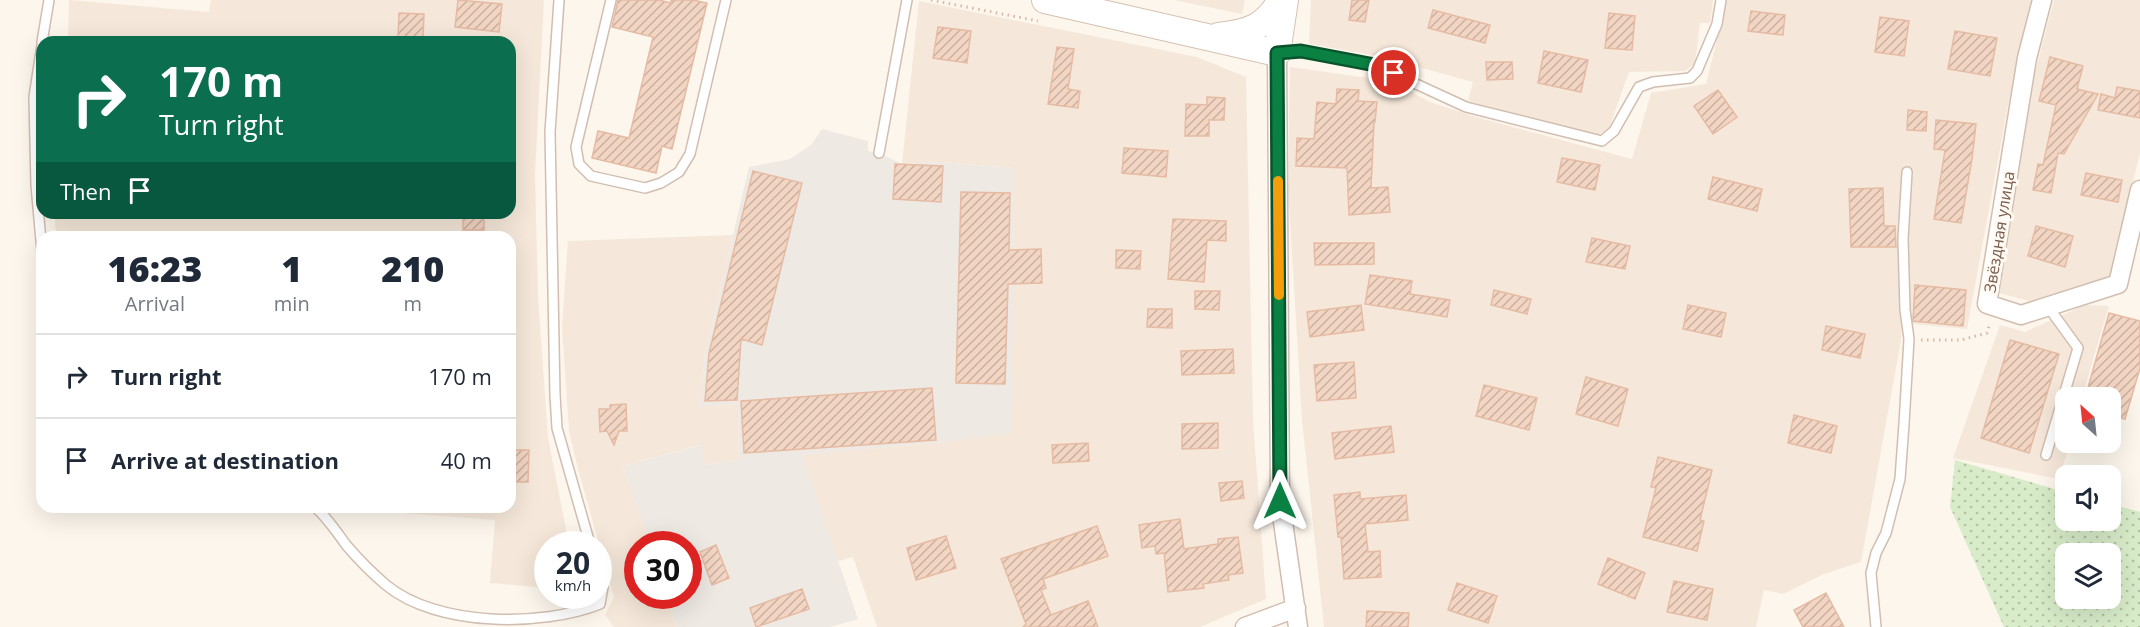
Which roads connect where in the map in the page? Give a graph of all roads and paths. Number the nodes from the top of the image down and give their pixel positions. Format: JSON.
{"nodes":[{"id":1,"x":49,"y":0,"type":"edge"},
{"id":2,"x":559,"y":0,"type":"edge"},
{"id":3,"x":611,"y":0,"type":"edge"},
{"id":4,"x":726,"y":0,"type":"edge"},
{"id":5,"x":907,"y":0,"type":"edge"},
{"id":6,"x":931,"y":0,"type":"edge"},
{"id":7,"x":1283,"y":0,"type":"edge"},
{"id":8,"x":1721,"y":0,"type":"edge"},
{"id":9,"x":2042,"y":0,"type":"edge"},
{"id":10,"x":1046,"y":11,"type":"edge"},
{"id":11,"x":43,"y":36,"type":"edge"},
{"id":12,"x":1209,"y":38,"type":"junction"},
{"id":13,"x":1277,"y":53,"type":"junction"},
{"id":14,"x":36,"y":84,"type":"edge"},
{"id":15,"x":879,"y":153,"type":"dead end"},
{"id":16,"x":1907,"y":172,"type":"dead end"},
{"id":17,"x":36,"y":186,"type":"edge"},
{"id":18,"x":2140,"y":190,"type":"edge"},
{"id":19,"x":1996,"y":307,"type":"junction"},
{"id":20,"x":2049,"y":308,"type":"junction"},
{"id":21,"x":1909,"y":339,"type":"junction"},
{"id":22,"x":2046,"y":455,"type":"dead end"},
{"id":23,"x":320,"y":513,"type":"edge"},
{"id":24,"x":586,"y":531,"type":"edge"},
{"id":25,"x":1296,"y":608,"type":"junction"},
{"id":26,"x":591,"y":609,"type":"edge"},
{"id":27,"x":1245,"y":627,"type":"edge"},
{"id":28,"x":1298,"y":627,"type":"edge"},
{"id":29,"x":1876,"y":627,"type":"edge"}],
"edges":[{"from":1,"to":11,"type":"lane"},
{"from":2,"to":24,"type":"lane"},
{"from":3,"to":4,"type":"lane"},
{"from":5,"to":15,"type":"lane"},
{"from":6,"to":10,"type":"path"},
{"from":7,"to":12,"type":"street"},
{"from":7,"to":13,"type":"street"},
{"from":8,"to":13,"type":"lane"},
{"from":9,"to":19,"type":"street","name":"Звёздная улица"},
{"from":10,"to":12,"type":"street"},
{"from":12,"to":13,"type":"street"},
{"from":13,"to":25,"type":"street"},
{"from":14,"to":17,"type":"lane"},
{"from":16,"to":21,"type":"lane"},
{"from":18,"to":20,"type":"street","name":"Звёздная улица"},
{"from":19,"to":20,"type":"street","name":"Звёздная улица"},
{"from":19,"to":21,"type":"path"},
{"from":20,"to":22,"type":"lane"},
{"from":21,"to":29,"type":"lane"},
{"from":23,"to":26,"type":"lane"},
{"from":25,"to":27,"type":"street"},
{"from":25,"to":28,"type":"street"}]}
